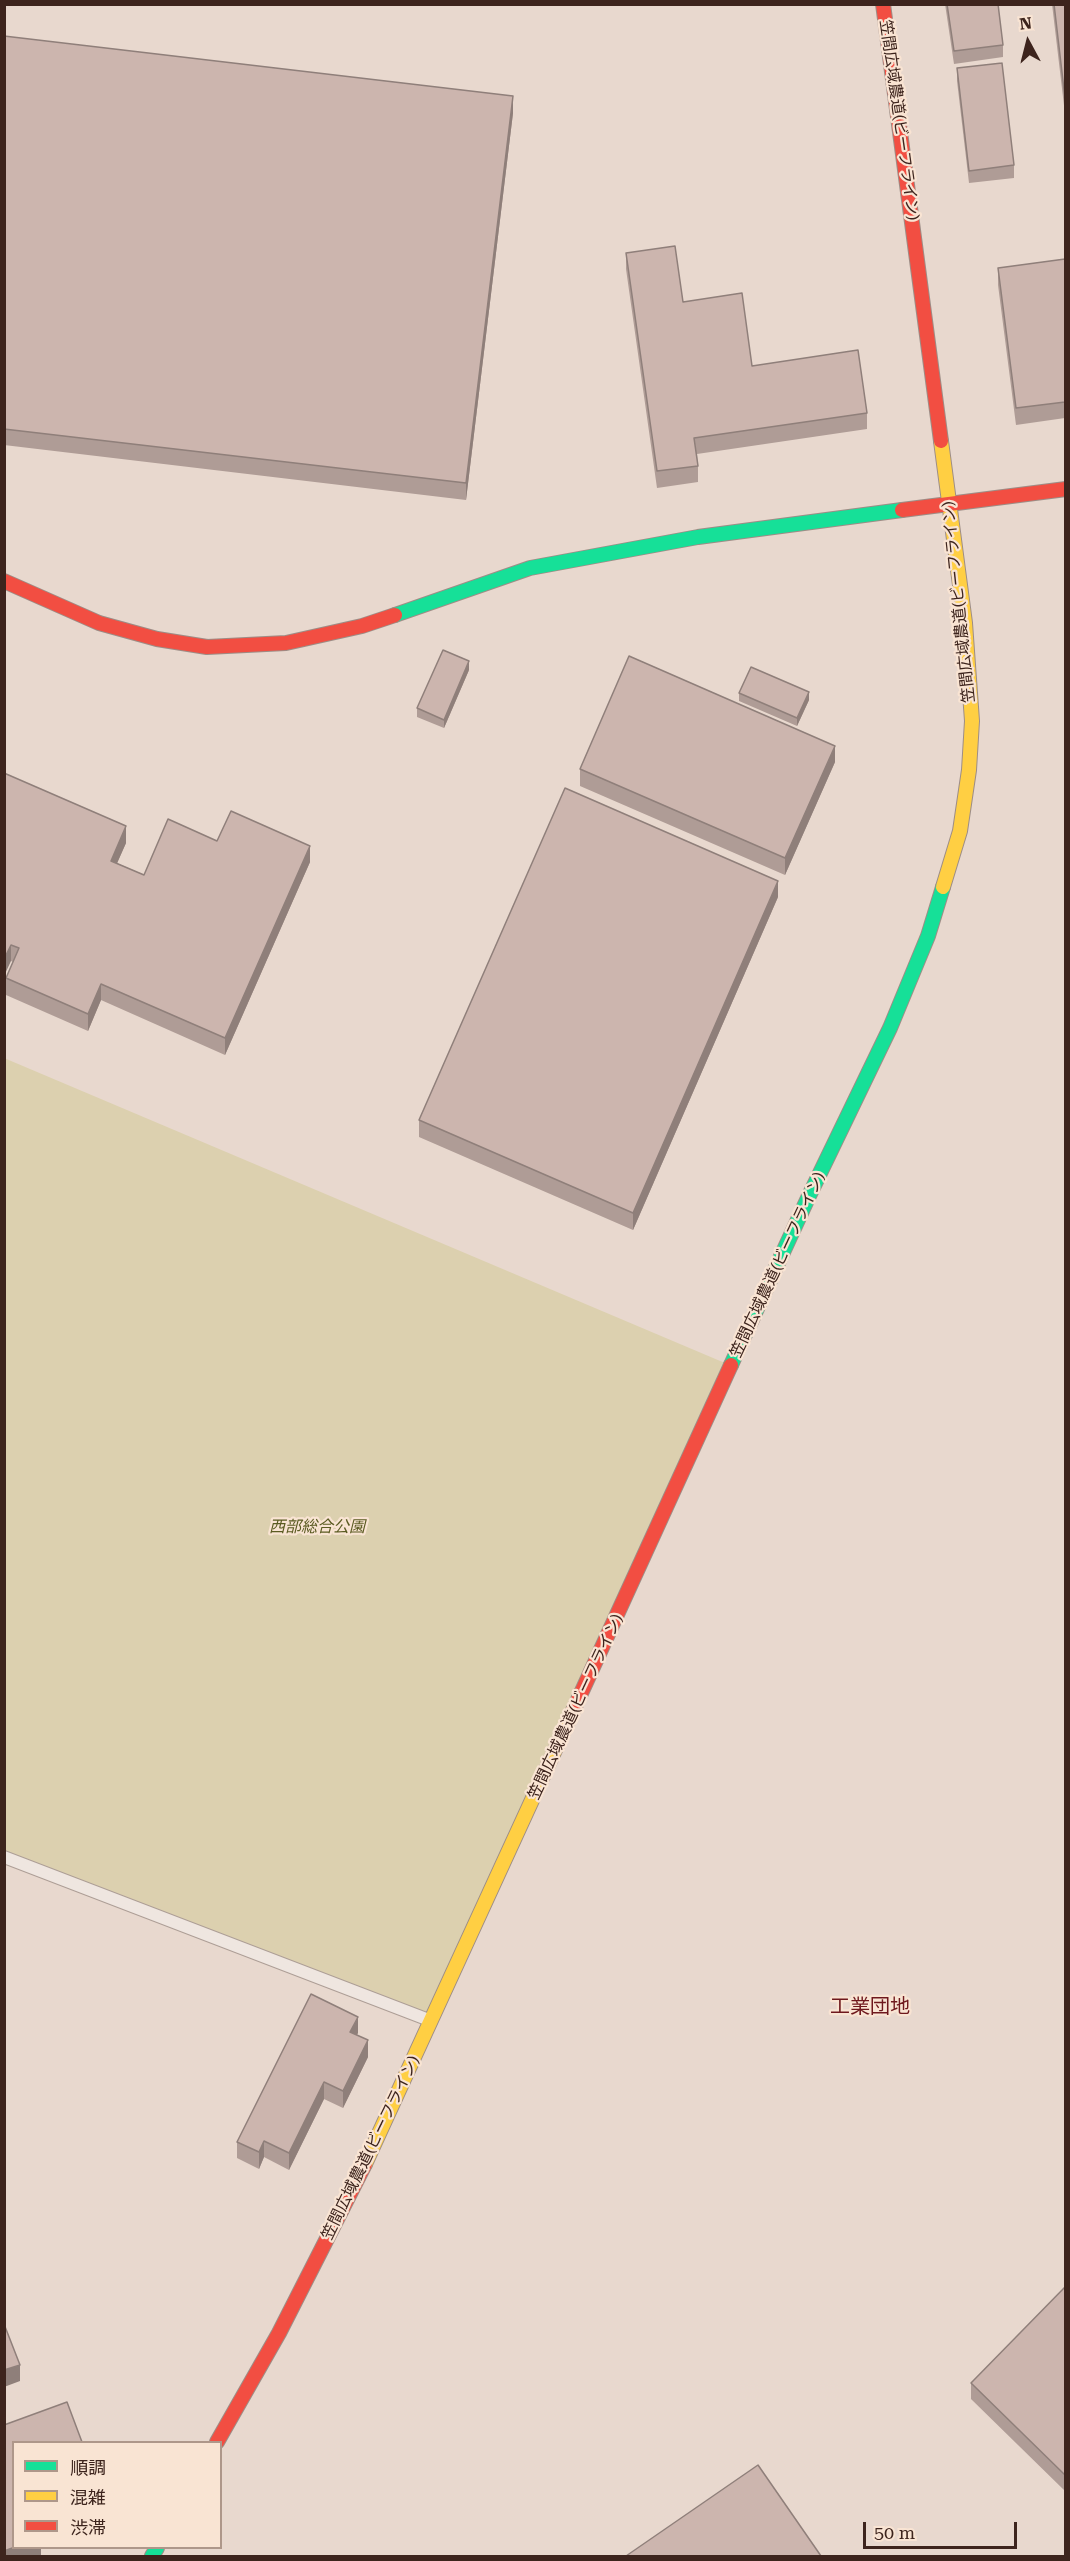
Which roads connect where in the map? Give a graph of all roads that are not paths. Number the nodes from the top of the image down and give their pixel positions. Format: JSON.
{"nodes":[{"id":1,"x":883,"y":4,"type":"edge"},
{"id":2,"x":1065,"y":489,"type":"edge"},
{"id":3,"x":949,"y":505,"type":"junction"},
{"id":4,"x":4,"y":581,"type":"edge"},
{"id":5,"x":4,"y":1857,"type":"edge"},
{"id":6,"x":432,"y":2021,"type":"junction"},
{"id":7,"x":218,"y":2441,"type":"edge"}],
"edges":[{"from":1,"to":3,"type":"street","name":"笠間広域農道(ビーフライン)"},
{"from":2,"to":3,"type":"street"},
{"from":3,"to":4,"type":"street"},
{"from":3,"to":6,"type":"street","name":"笠間広域農道(ビーフライン)"},
{"from":5,"to":6,"type":"lane"},
{"from":6,"to":7,"type":"street","name":"笠間広域農道(ビーフライン)"}]}
